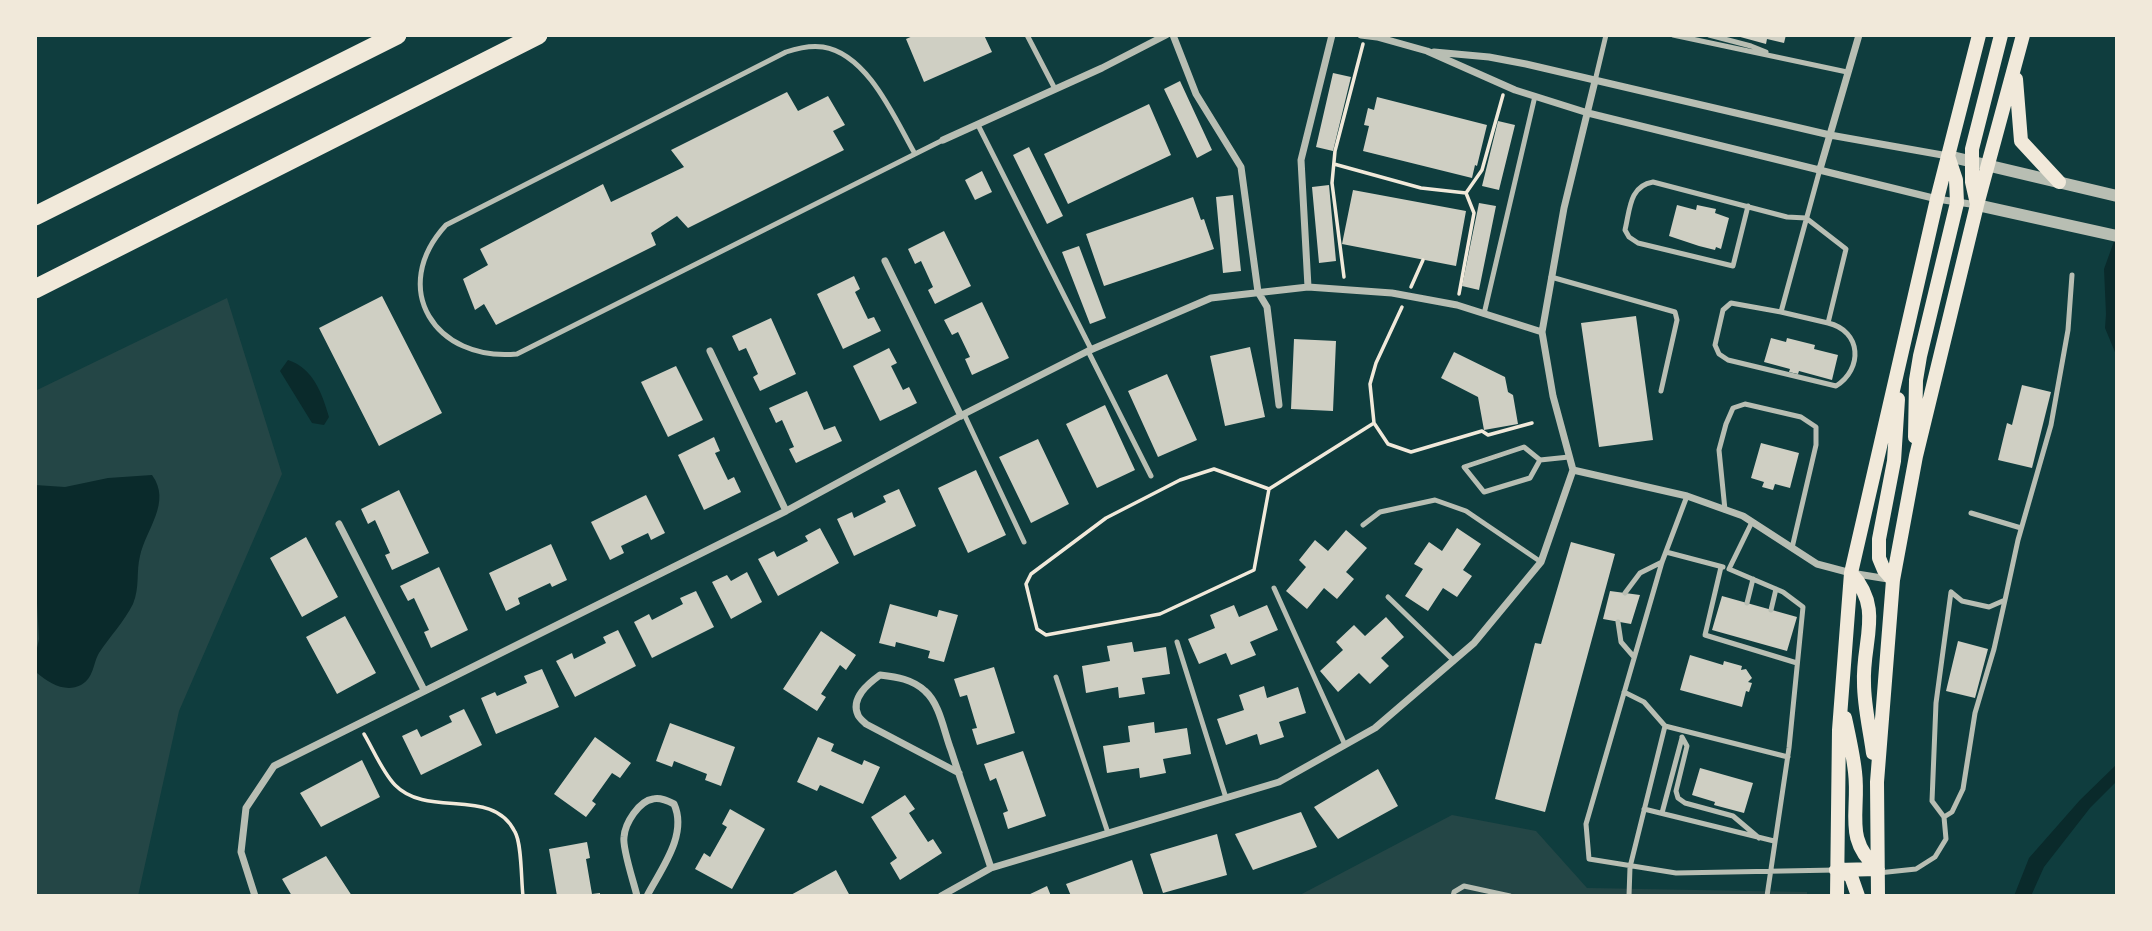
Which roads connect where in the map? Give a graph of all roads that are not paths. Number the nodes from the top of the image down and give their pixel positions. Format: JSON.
{"nodes":[{"id":1,"x":397,"y":35,"type":"edge"},
{"id":2,"x":538,"y":35,"type":"edge"},
{"id":3,"x":1027,"y":35,"type":"edge"},
{"id":4,"x":1166,"y":35,"type":"edge"},
{"id":5,"x":1173,"y":35,"type":"edge"},
{"id":6,"x":1332,"y":35,"type":"edge"},
{"id":7,"x":1363,"y":35,"type":"edge"},
{"id":8,"x":1606,"y":35,"type":"edge"},
{"id":9,"x":1673,"y":35,"type":"edge"},
{"id":10,"x":1709,"y":35,"type":"edge"},
{"id":11,"x":1859,"y":35,"type":"edge"},
{"id":12,"x":1979,"y":35,"type":"edge"},
{"id":13,"x":2001,"y":35,"type":"edge"},
{"id":14,"x":2023,"y":35,"type":"edge"},
{"id":15,"x":1427,"y":51,"type":"junction"},
{"id":16,"x":1778,"y":58,"type":"junction"},
{"id":17,"x":2015,"y":67,"type":"junction"},
{"id":18,"x":1847,"y":72,"type":"junction"},
{"id":19,"x":1595,"y":81,"type":"junction"},
{"id":20,"x":1055,"y":89,"type":"junction"},
{"id":21,"x":1535,"y":96,"type":"junction"},
{"id":22,"x":1588,"y":113,"type":"junction"},
{"id":23,"x":978,"y":125,"type":"junction"},
{"id":24,"x":1830,"y":135,"type":"junction"},
{"id":25,"x":943,"y":141,"type":"joint"},
{"id":26,"x":915,"y":154,"type":"junction"},
{"id":27,"x":1948,"y":156,"type":"junction"},
{"id":28,"x":1971,"y":161,"type":"junction"},
{"id":29,"x":1989,"y":165,"type":"junction"},
{"id":30,"x":1820,"y":169,"type":"junction"},
{"id":31,"x":2059,"y":182,"type":"junction"},
{"id":32,"x":2116,"y":196,"type":"edge"},
{"id":33,"x":1937,"y":200,"type":"junction"},
{"id":34,"x":1957,"y":202,"type":"junction"},
{"id":35,"x":1977,"y":205,"type":"junction"},
{"id":36,"x":1748,"y":206,"type":"junction"},
{"id":37,"x":35,"y":216,"type":"edge"},
{"id":38,"x":1807,"y":218,"type":"junction"},
{"id":39,"x":2112,"y":235,"type":"edge"},
{"id":40,"x":885,"y":261,"type":"dead end"},
{"id":41,"x":2072,"y":275,"type":"dead end"},
{"id":42,"x":1551,"y":277,"type":"junction"},
{"id":43,"x":1308,"y":287,"type":"junction"},
{"id":44,"x":35,"y":289,"type":"edge"},
{"id":45,"x":1258,"y":292,"type":"junction"},
{"id":46,"x":1781,"y":312,"type":"junction"},
{"id":47,"x":1484,"y":314,"type":"junction"},
{"id":48,"x":1828,"y":323,"type":"junction"},
{"id":49,"x":1542,"y":332,"type":"junction"},
{"id":50,"x":1090,"y":350,"type":"junction"},
{"id":51,"x":710,"y":351,"type":"dead end"},
{"id":52,"x":1902,"y":353,"type":"junction"},
{"id":53,"x":1661,"y":391,"type":"dead end"},
{"id":54,"x":1279,"y":405,"type":"dead end"},
{"id":55,"x":963,"y":415,"type":"junction"},
{"id":56,"x":1916,"y":456,"type":"junction"},
{"id":57,"x":1569,"y":457,"type":"junction"},
{"id":58,"x":1541,"y":460,"type":"junction"},
{"id":59,"x":1573,"y":470,"type":"junction"},
{"id":60,"x":1151,"y":475,"type":"dead end"},
{"id":61,"x":1686,"y":496,"type":"junction"},
{"id":62,"x":1726,"y":510,"type":"junction"},
{"id":63,"x":786,"y":511,"type":"junction"},
{"id":64,"x":1971,"y":513,"type":"dead end"},
{"id":65,"x":1752,"y":522,"type":"junction"},
{"id":66,"x":339,"y":524,"type":"dead end"},
{"id":67,"x":1363,"y":525,"type":"dead end"},
{"id":68,"x":2021,"y":528,"type":"junction"},
{"id":69,"x":1024,"y":542,"type":"dead end"},
{"id":70,"x":1792,"y":548,"type":"junction"},
{"id":71,"x":1666,"y":552,"type":"junction"},
{"id":72,"x":1541,"y":562,"type":"junction"},
{"id":73,"x":1662,"y":562,"type":"junction"},
{"id":74,"x":1721,"y":567,"type":"junction"},
{"id":75,"x":1729,"y":569,"type":"junction"},
{"id":76,"x":1851,"y":573,"type":"junction"},
{"id":77,"x":1753,"y":579,"type":"junction"},
{"id":78,"x":1892,"y":580,"type":"junction"},
{"id":79,"x":1275,"y":588,"type":"dead end"},
{"id":80,"x":1776,"y":589,"type":"junction"},
{"id":81,"x":1625,"y":593,"type":"dead end"},
{"id":82,"x":1388,"y":597,"type":"dead end"},
{"id":83,"x":2005,"y":600,"type":"junction"},
{"id":84,"x":1747,"y":603,"type":"dead end"},
{"id":85,"x":1771,"y":610,"type":"dead end"},
{"id":86,"x":1618,"y":621,"type":"dead end"},
{"id":87,"x":1738,"y":637,"type":"dead end"},
{"id":88,"x":1177,"y":642,"type":"dead end"},
{"id":89,"x":1762,"y":644,"type":"dead end"},
{"id":90,"x":1735,"y":645,"type":"junction"},
{"id":91,"x":1760,"y":652,"type":"junction"},
{"id":92,"x":1634,"y":657,"type":"junction"},
{"id":93,"x":1454,"y":661,"type":"junction"},
{"id":94,"x":1797,"y":663,"type":"junction"},
{"id":95,"x":1056,"y":677,"type":"dead end"},
{"id":96,"x":424,"y":690,"type":"junction"},
{"id":97,"x":1624,"y":692,"type":"junction"},
{"id":98,"x":1841,"y":696,"type":"junction"},
{"id":99,"x":1665,"y":726,"type":"junction"},
{"id":100,"x":1683,"y":734,"type":"junction"},
{"id":101,"x":1345,"y":745,"type":"junction"},
{"id":102,"x":1787,"y":757,"type":"junction"},
{"id":103,"x":959,"y":773,"type":"junction"},
{"id":104,"x":1877,"y":782,"type":"junction"},
{"id":105,"x":1226,"y":798,"type":"junction"},
{"id":106,"x":1644,"y":809,"type":"junction"},
{"id":107,"x":1662,"y":813,"type":"junction"},
{"id":108,"x":1944,"y":817,"type":"junction"},
{"id":109,"x":1108,"y":833,"type":"junction"},
{"id":110,"x":1759,"y":838,"type":"junction"},
{"id":111,"x":1774,"y":841,"type":"junction"},
{"id":112,"x":1630,"y":867,"type":"junction"},
{"id":113,"x":991,"y":868,"type":"junction"},
{"id":114,"x":1836,"y":870,"type":"junction"},
{"id":115,"x":1770,"y":871,"type":"junction"},
{"id":116,"x":1878,"y":871,"type":"junction"},
{"id":117,"x":255,"y":896,"type":"edge"},
{"id":118,"x":638,"y":896,"type":"edge"},
{"id":119,"x":647,"y":896,"type":"edge"},
{"id":120,"x":941,"y":896,"type":"edge"},
{"id":121,"x":1452,"y":896,"type":"edge"},
{"id":122,"x":1510,"y":896,"type":"edge"},
{"id":123,"x":1629,"y":896,"type":"edge"},
{"id":124,"x":1767,"y":896,"type":"edge"},
{"id":125,"x":1837,"y":896,"type":"edge"},
{"id":126,"x":1858,"y":896,"type":"edge"},
{"id":127,"x":1878,"y":896,"type":"edge"}],
"edges":[{"from":1,"to":37,"type":"highway"},
{"from":2,"to":44,"type":"highway"},
{"from":3,"to":20,"type":"lane"},
{"from":4,"to":20,"type":"street"},
{"from":5,"to":45,"type":"street"},
{"from":6,"to":43,"type":"street"},
{"from":7,"to":15,"type":"street"},
{"from":8,"to":19,"type":"lane"},
{"from":9,"to":16,"type":"lane"},
{"from":10,"to":16,"type":"lane"},
{"from":11,"to":18,"type":"street"},
{"from":12,"to":27,"type":"main road"},
{"from":13,"to":28,"type":"main road"},
{"from":14,"to":17,"type":"main road"},
{"from":15,"to":19,"type":"street"},
{"from":15,"to":21,"type":"street"},
{"from":16,"to":18,"type":"lane"},
{"from":17,"to":29,"type":"main road"},
{"from":17,"to":31,"type":"main road"},
{"from":18,"to":24,"type":"street"},
{"from":19,"to":22,"type":"street"},
{"from":19,"to":24,"type":"street"},
{"from":20,"to":23,"type":"street"},
{"from":21,"to":22,"type":"street"},
{"from":21,"to":47,"type":"lane"},
{"from":22,"to":30,"type":"street"},
{"from":22,"to":42,"type":"street"},
{"from":23,"to":25,"type":"street"},
{"from":23,"to":50,"type":"lane"},
{"from":24,"to":27,"type":"street"},
{"from":24,"to":30,"type":"street"},
{"from":25,"to":26,"type":"lane"},
{"from":26,"to":26,"type":"lane"},
{"from":27,"to":28,"type":"street"},
{"from":27,"to":33,"type":"main road"},
{"from":27,"to":34,"type":"main road"},
{"from":28,"to":29,"type":"street"},
{"from":28,"to":35,"type":"main road"},
{"from":29,"to":31,"type":"street"},
{"from":29,"to":35,"type":"main road"},
{"from":30,"to":33,"type":"street"},
{"from":30,"to":38,"type":"lane"},
{"from":31,"to":32,"type":"street"},
{"from":33,"to":34,"type":"street"},
{"from":33,"to":52,"type":"main road"},
{"from":34,"to":35,"type":"street"},
{"from":34,"to":56,"type":"main road"},
{"from":35,"to":39,"type":"street"},
{"from":35,"to":56,"type":"main road"},
{"from":36,"to":36,"type":"lane"},
{"from":36,"to":38,"type":"lane"},
{"from":38,"to":46,"type":"lane"},
{"from":38,"to":48,"type":"lane"},
{"from":40,"to":55,"type":"street"},
{"from":41,"to":68,"type":"lane"},
{"from":42,"to":49,"type":"street"},
{"from":42,"to":53,"type":"lane"},
{"from":43,"to":45,"type":"street"},
{"from":43,"to":47,"type":"street"},
{"from":45,"to":50,"type":"street"},
{"from":45,"to":54,"type":"street"},
{"from":46,"to":48,"type":"lane"},
{"from":46,"to":48,"type":"lane"},
{"from":47,"to":49,"type":"street"},
{"from":49,"to":57,"type":"street"},
{"from":50,"to":55,"type":"street"},
{"from":50,"to":60,"type":"lane"},
{"from":51,"to":63,"type":"street"},
{"from":52,"to":76,"type":"main road"},
{"from":52,"to":78,"type":"main road"},
{"from":55,"to":63,"type":"street"},
{"from":55,"to":69,"type":"lane"},
{"from":56,"to":78,"type":"main road"},
{"from":57,"to":58,"type":"lane"},
{"from":57,"to":59,"type":"street"},
{"from":58,"to":58,"type":"lane"},
{"from":59,"to":61,"type":"street"},
{"from":59,"to":72,"type":"street"},
{"from":61,"to":62,"type":"street"},
{"from":61,"to":71,"type":"lane"},
{"from":62,"to":65,"type":"street"},
{"from":62,"to":70,"type":"lane"},
{"from":63,"to":96,"type":"street"},
{"from":64,"to":68,"type":"lane"},
{"from":65,"to":70,"type":"street"},
{"from":65,"to":75,"type":"lane"},
{"from":66,"to":96,"type":"street"},
{"from":67,"to":72,"type":"lane"},
{"from":68,"to":83,"type":"lane"},
{"from":70,"to":76,"type":"street"},
{"from":71,"to":73,"type":"lane"},
{"from":71,"to":74,"type":"lane"},
{"from":72,"to":93,"type":"street"},
{"from":73,"to":81,"type":"lane"},
{"from":73,"to":92,"type":"lane"},
{"from":74,"to":75,"type":"lane"},
{"from":74,"to":90,"type":"lane"},
{"from":75,"to":77,"type":"lane"},
{"from":76,"to":78,"type":"street"},
{"from":76,"to":98,"type":"main road"},
{"from":76,"to":104,"type":"main road"},
{"from":77,"to":80,"type":"lane"},
{"from":77,"to":84,"type":"lane"},
{"from":78,"to":104,"type":"main road"},
{"from":79,"to":101,"type":"lane"},
{"from":80,"to":85,"type":"lane"},
{"from":80,"to":94,"type":"lane"},
{"from":82,"to":93,"type":"lane"},
{"from":83,"to":108,"type":"lane"},
{"from":83,"to":108,"type":"lane"},
{"from":86,"to":92,"type":"lane"},
{"from":87,"to":90,"type":"lane"},
{"from":88,"to":105,"type":"lane"},
{"from":89,"to":91,"type":"lane"},
{"from":90,"to":91,"type":"lane"},
{"from":91,"to":94,"type":"lane"},
{"from":92,"to":97,"type":"lane"},
{"from":93,"to":101,"type":"street"},
{"from":94,"to":102,"type":"lane"},
{"from":95,"to":109,"type":"lane"},
{"from":96,"to":117,"type":"street"},
{"from":97,"to":99,"type":"lane"},
{"from":97,"to":112,"type":"lane"},
{"from":98,"to":114,"type":"main road"},
{"from":98,"to":116,"type":"main road"},
{"from":99,"to":100,"type":"lane"},
{"from":99,"to":106,"type":"lane"},
{"from":100,"to":102,"type":"lane"},
{"from":100,"to":107,"type":"lane"},
{"from":100,"to":110,"type":"lane"},
{"from":101,"to":105,"type":"street"},
{"from":102,"to":111,"type":"lane"},
{"from":103,"to":103,"type":"street"},
{"from":103,"to":113,"type":"street"},
{"from":104,"to":116,"type":"main road"},
{"from":105,"to":109,"type":"street"},
{"from":106,"to":107,"type":"lane"},
{"from":106,"to":112,"type":"lane"},
{"from":107,"to":110,"type":"lane"},
{"from":108,"to":116,"type":"lane"},
{"from":109,"to":113,"type":"street"},
{"from":110,"to":111,"type":"lane"},
{"from":111,"to":115,"type":"lane"},
{"from":112,"to":115,"type":"lane"},
{"from":112,"to":123,"type":"lane"},
{"from":113,"to":120,"type":"street"},
{"from":114,"to":115,"type":"lane"},
{"from":114,"to":116,"type":"main road"},
{"from":114,"to":125,"type":"main road"},
{"from":114,"to":126,"type":"main road"},
{"from":115,"to":124,"type":"lane"},
{"from":116,"to":127,"type":"main road"},
{"from":118,"to":119,"type":"street"},
{"from":121,"to":122,"type":"lane"}]}
